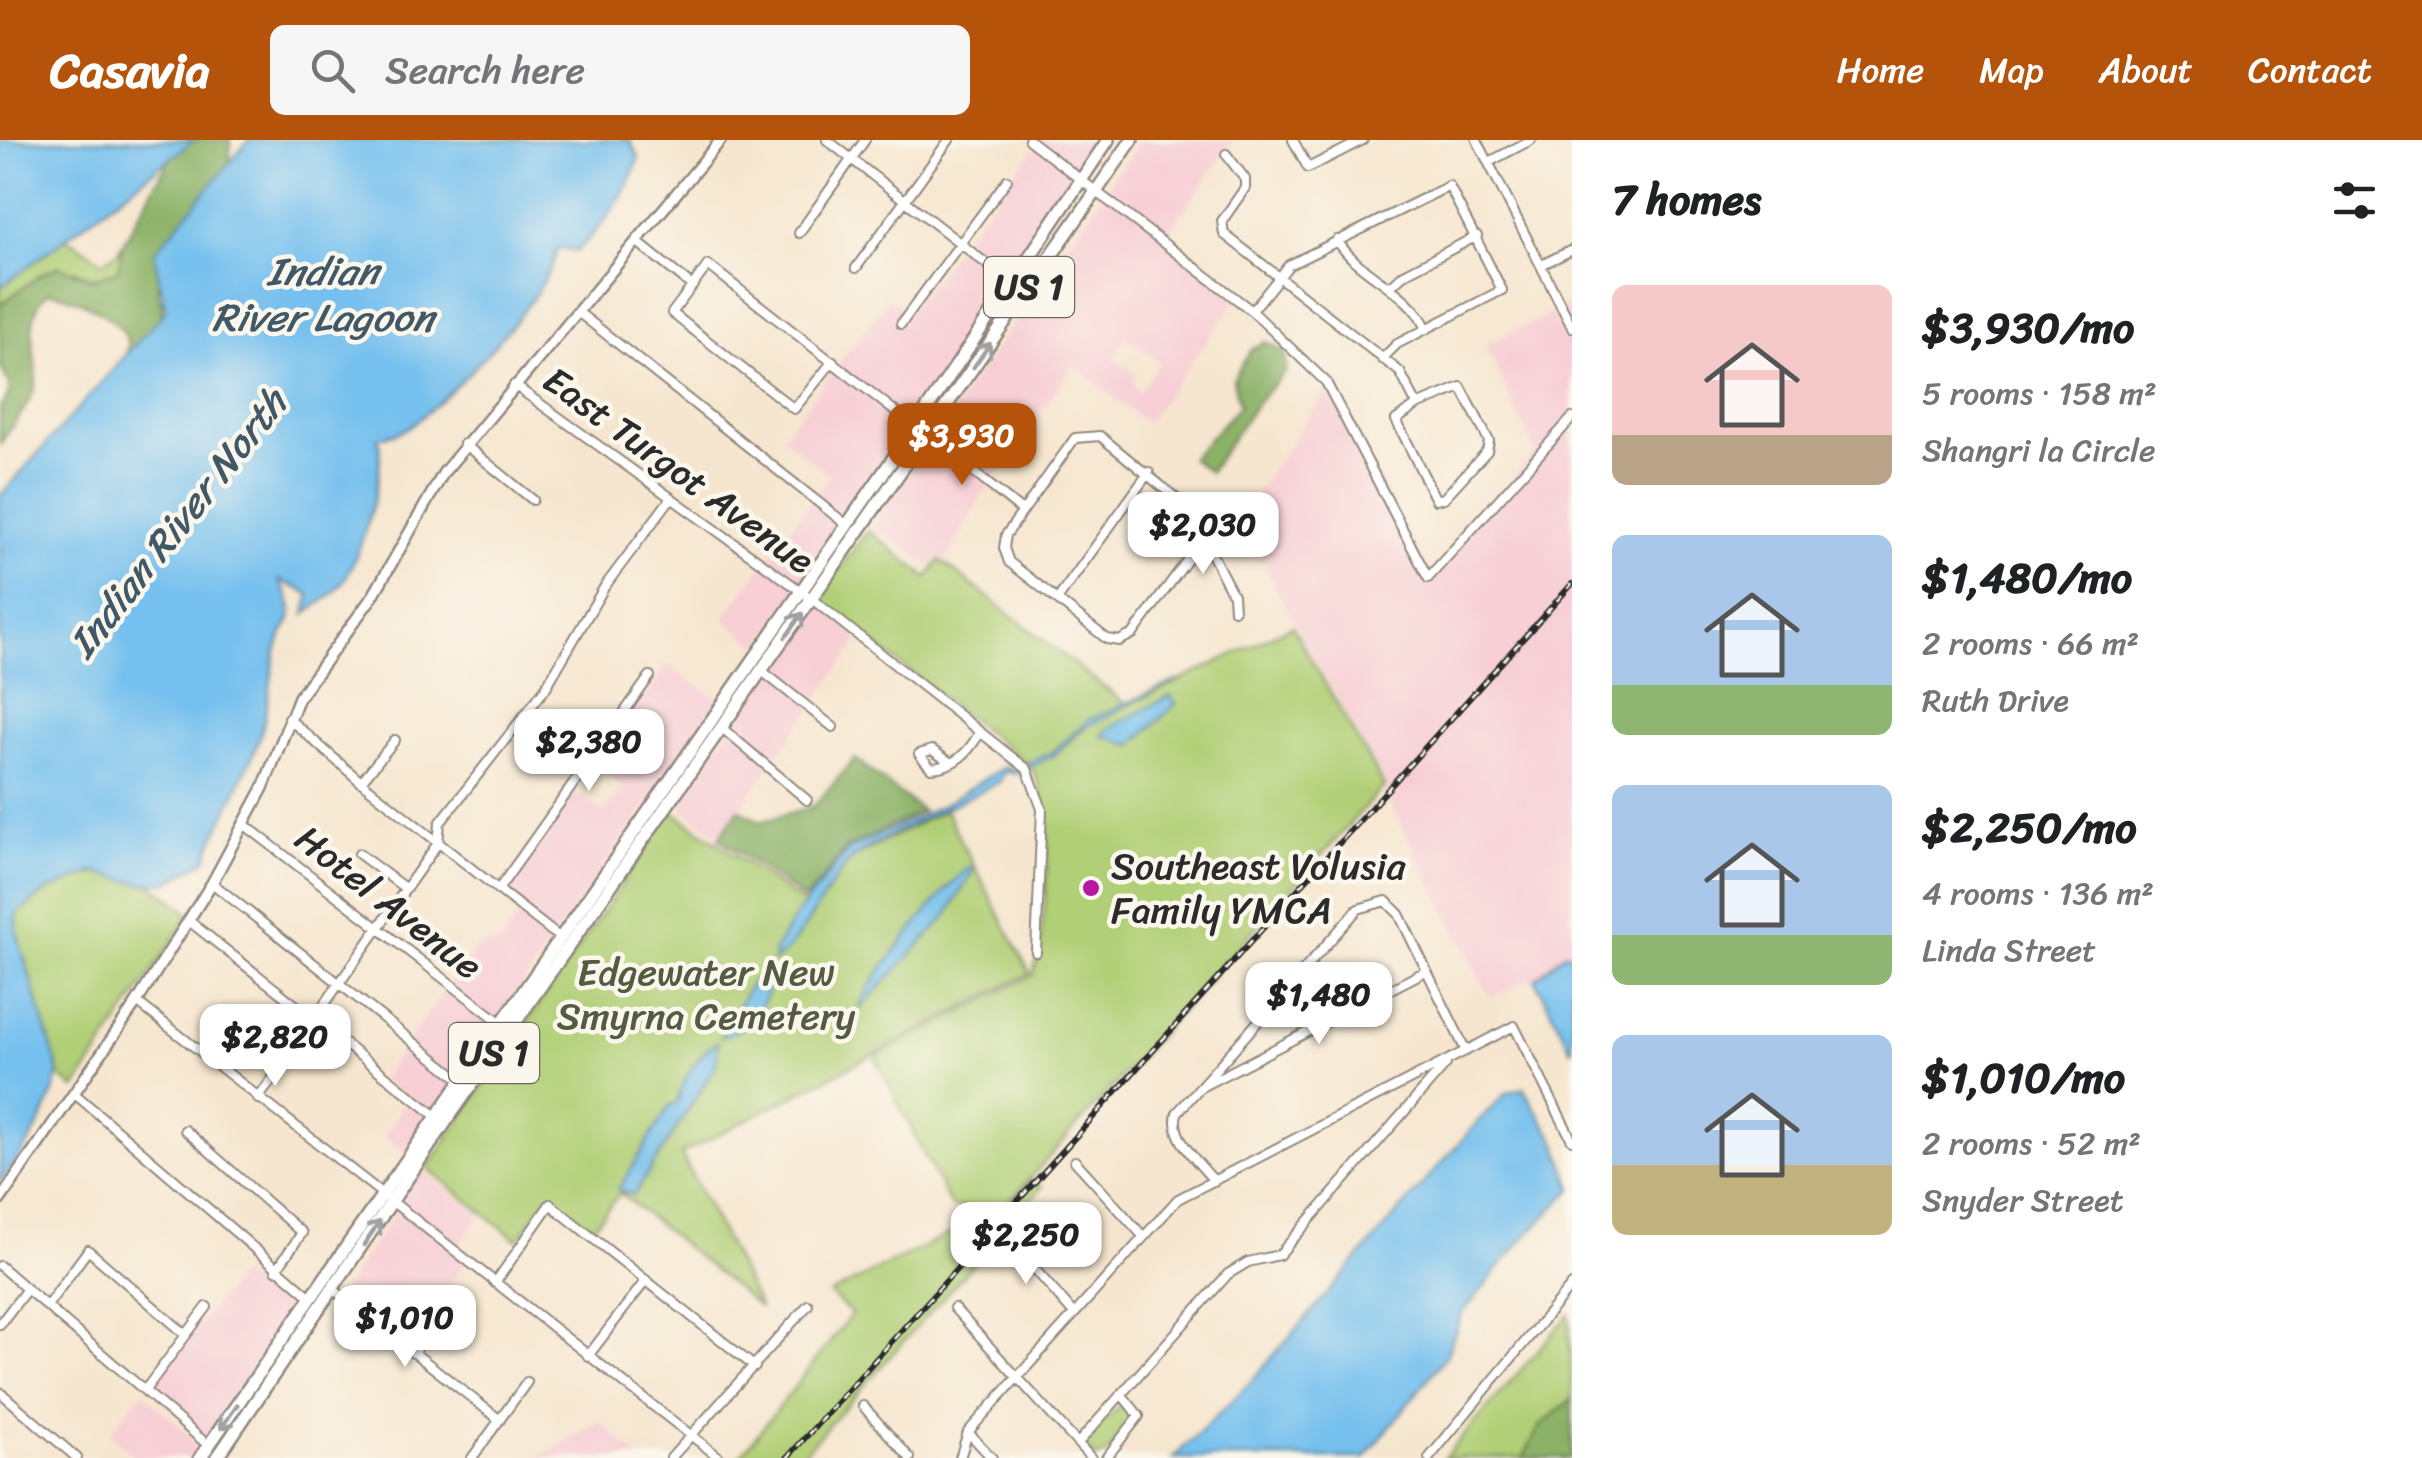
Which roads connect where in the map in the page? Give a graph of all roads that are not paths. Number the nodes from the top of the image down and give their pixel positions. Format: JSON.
{"nodes":[{"id":1,"x":721,"y":140,"type":"edge"},
{"id":2,"x":827,"y":140,"type":"edge"},
{"id":3,"x":865,"y":140,"type":"edge"},
{"id":4,"x":949,"y":140,"type":"edge"},
{"id":5,"x":1029,"y":140,"type":"edge"},
{"id":6,"x":1108,"y":140,"type":"edge"},
{"id":7,"x":1132,"y":140,"type":"edge"},
{"id":8,"x":1294,"y":140,"type":"edge"},
{"id":9,"x":1363,"y":140,"type":"edge"},
{"id":10,"x":1477,"y":140,"type":"edge"},
{"id":11,"x":1531,"y":140,"type":"edge"},
{"id":12,"x":1226,"y":154,"type":"dead end"},
{"id":13,"x":851,"y":159,"type":"junction"},
{"id":14,"x":1490,"y":162,"type":"junction"},
{"id":15,"x":1006,"y":180,"type":"dead end"},
{"id":16,"x":1080,"y":180,"type":"junction"},
{"id":17,"x":1098,"y":188,"type":"junction"},
{"id":18,"x":906,"y":200,"type":"junction"},
{"id":19,"x":800,"y":233,"type":"dead end"},
{"id":20,"x":1477,"y":236,"type":"junction"},
{"id":21,"x":1337,"y":240,"type":"junction"},
{"id":22,"x":636,"y":242,"type":"junction"},
{"id":23,"x":959,"y":243,"type":"junction"},
{"id":24,"x":1572,"y":250,"type":"edge"},
{"id":25,"x":1542,"y":265,"type":"junction"},
{"id":26,"x":856,"y":268,"type":"dead end"},
{"id":27,"x":1278,"y":277,"type":"junction"},
{"id":28,"x":1010,"y":282,"type":"junction"},
{"id":29,"x":692,"y":286,"type":"junction"},
{"id":30,"x":1390,"y":287,"type":"junction"},
{"id":31,"x":1252,"y":311,"type":"junction"},
{"id":32,"x":578,"y":312,"type":"junction"},
{"id":33,"x":902,"y":324,"type":"dead end"},
{"id":34,"x":1572,"y":326,"type":"edge"},
{"id":35,"x":1427,"y":329,"type":"junction"},
{"id":36,"x":1382,"y":359,"type":"junction"},
{"id":37,"x":832,"y":361,"type":"junction"},
{"id":38,"x":514,"y":386,"type":"junction"},
{"id":39,"x":1417,"y":404,"type":"junction"},
{"id":40,"x":1572,"y":418,"type":"edge"},
{"id":41,"x":920,"y":431,"type":"junction"},
{"id":42,"x":464,"y":444,"type":"junction"},
{"id":43,"x":1149,"y":472,"type":"junction"},
{"id":44,"x":672,"y":498,"type":"junction"},
{"id":45,"x":533,"y":500,"type":"dead end"},
{"id":46,"x":1022,"y":511,"type":"junction"},
{"id":47,"x":848,"y":525,"type":"junction"},
{"id":48,"x":1204,"y":536,"type":"junction"},
{"id":49,"x":806,"y":596,"type":"junction"},
{"id":50,"x":1057,"y":600,"type":"junction"},
{"id":51,"x":1234,"y":610,"type":"dead end"},
{"id":52,"x":754,"y":658,"type":"junction"},
{"id":53,"x":762,"y":671,"type":"junction"},
{"id":54,"x":650,"y":676,"type":"dead end"},
{"id":55,"x":288,"y":718,"type":"junction"},
{"id":56,"x":707,"y":725,"type":"junction"},
{"id":57,"x":833,"y":727,"type":"dead end"},
{"id":58,"x":722,"y":728,"type":"junction"},
{"id":59,"x":980,"y":732,"type":"junction"},
{"id":60,"x":394,"y":740,"type":"dead end"},
{"id":61,"x":952,"y":763,"type":"dead end"},
{"id":62,"x":361,"y":782,"type":"junction"},
{"id":63,"x":808,"y":800,"type":"dead end"},
{"id":64,"x":670,"y":802,"type":"junction"},
{"id":65,"x":245,"y":825,"type":"junction"},
{"id":66,"x":438,"y":843,"type":"junction"},
{"id":67,"x":619,"y":852,"type":"junction"},
{"id":68,"x":360,"y":854,"type":"dead end"},
{"id":69,"x":212,"y":883,"type":"junction"},
{"id":70,"x":406,"y":888,"type":"junction"},
{"id":71,"x":498,"y":890,"type":"junction"},
{"id":72,"x":189,"y":921,"type":"junction"},
{"id":73,"x":378,"y":929,"type":"junction"},
{"id":74,"x":576,"y":936,"type":"junction"},
{"id":75,"x":558,"y":939,"type":"junction"},
{"id":76,"x":1036,"y":952,"type":"dead end"},
{"id":77,"x":1424,"y":972,"type":"junction"},
{"id":78,"x":338,"y":983,"type":"junction"},
{"id":79,"x":137,"y":1002,"type":"junction"},
{"id":80,"x":520,"y":1017,"type":"junction"},
{"id":81,"x":314,"y":1020,"type":"junction"},
{"id":82,"x":500,"y":1022,"type":"junction"},
{"id":83,"x":1466,"y":1051,"type":"junction"},
{"id":84,"x":1451,"y":1059,"type":"junction"},
{"id":85,"x":460,"y":1079,"type":"junction"},
{"id":86,"x":1196,"y":1089,"type":"junction"},
{"id":87,"x":75,"y":1094,"type":"junction"},
{"id":88,"x":258,"y":1099,"type":"junction"},
{"id":89,"x":434,"y":1115,"type":"junction"},
{"id":90,"x":184,"y":1130,"type":"dead end"},
{"id":91,"x":1572,"y":1140,"type":"edge"},
{"id":92,"x":1076,"y":1160,"type":"dead end"},
{"id":93,"x":1214,"y":1182,"type":"junction"},
{"id":94,"x":387,"y":1199,"type":"junction"},
{"id":95,"x":0,"y":1200,"type":"edge"},
{"id":96,"x":1006,"y":1236,"type":"dead end"},
{"id":97,"x":1144,"y":1236,"type":"junction"},
{"id":98,"x":0,"y":1266,"type":"edge"},
{"id":99,"x":276,"y":1270,"type":"junction"},
{"id":100,"x":646,"y":1280,"type":"junction"},
{"id":101,"x":495,"y":1284,"type":"junction"},
{"id":102,"x":1572,"y":1285,"type":"edge"},
{"id":103,"x":26,"y":1289,"type":"junction"},
{"id":104,"x":334,"y":1290,"type":"junction"},
{"id":105,"x":312,"y":1298,"type":"junction"},
{"id":106,"x":808,"y":1304,"type":"dead end"},
{"id":107,"x":47,"y":1306,"type":"junction"},
{"id":108,"x":207,"y":1307,"type":"dead end"},
{"id":109,"x":954,"y":1308,"type":"dead end"},
{"id":110,"x":446,"y":1310,"type":"dead end"},
{"id":111,"x":1074,"y":1314,"type":"junction"},
{"id":112,"x":0,"y":1324,"type":"edge"},
{"id":113,"x":185,"y":1334,"type":"junction"},
{"id":114,"x":285,"y":1338,"type":"junction"},
{"id":115,"x":413,"y":1353,"type":"junction"},
{"id":116,"x":588,"y":1356,"type":"junction"},
{"id":117,"x":755,"y":1367,"type":"junction"},
{"id":118,"x":1018,"y":1378,"type":"junction"},
{"id":119,"x":527,"y":1382,"type":"dead end"},
{"id":120,"x":145,"y":1390,"type":"junction"},
{"id":121,"x":0,"y":1392,"type":"edge"},
{"id":122,"x":1122,"y":1395,"type":"junction"},
{"id":123,"x":257,"y":1400,"type":"junction"},
{"id":124,"x":863,"y":1406,"type":"dead end"},
{"id":125,"x":500,"y":1420,"type":"junction"},
{"id":126,"x":968,"y":1432,"type":"junction"},
{"id":127,"x":691,"y":1436,"type":"junction"},
{"id":128,"x":1078,"y":1443,"type":"junction"},
{"id":129,"x":209,"y":1452,"type":"edge"},
{"id":130,"x":475,"y":1457,"type":"edge"},
{"id":131,"x":78,"y":1458,"type":"edge"},
{"id":132,"x":200,"y":1458,"type":"edge"},
{"id":133,"x":217,"y":1458,"type":"edge"},
{"id":134,"x":671,"y":1458,"type":"edge"},
{"id":135,"x":720,"y":1458,"type":"edge"},
{"id":136,"x":910,"y":1458,"type":"edge"},
{"id":137,"x":960,"y":1458,"type":"edge"},
{"id":138,"x":992,"y":1458,"type":"edge"},
{"id":139,"x":1091,"y":1458,"type":"edge"},
{"id":140,"x":1106,"y":1458,"type":"edge"},
{"id":141,"x":1429,"y":1458,"type":"edge"}],
"edges":[{"from":1,"to":22,"type":"street"},
{"from":2,"to":13,"type":"street"},
{"from":3,"to":13,"type":"street"},
{"from":4,"to":18,"type":"street"},
{"from":5,"to":16,"type":"street"},
{"from":6,"to":16,"type":"main road","number":"US 1"},
{"from":7,"to":17,"type":"main road","number":"US 1"},
{"from":8,"to":9,"type":"street"},
{"from":10,"to":14,"type":"street"},
{"from":11,"to":14,"type":"street"},
{"from":12,"to":27,"type":"street"},
{"from":13,"to":18,"type":"street"},
{"from":13,"to":19,"type":"street"},
{"from":14,"to":25,"type":"street"},
{"from":15,"to":23,"type":"street"},
{"from":16,"to":17,"type":"street"},
{"from":16,"to":28,"type":"main road","number":"US 1"},
{"from":17,"to":31,"type":"street"},
{"from":41,"to":17,"type":"main road","number":"US 1","one_way":true},
{"from":18,"to":23,"type":"street"},
{"from":18,"to":26,"type":"street"},
{"from":20,"to":21,"type":"street"},
{"from":20,"to":30,"type":"street"},
{"from":20,"to":35,"type":"street"},
{"from":21,"to":27,"type":"street"},
{"from":21,"to":30,"type":"street"},
{"from":22,"to":29,"type":"street"},
{"from":22,"to":32,"type":"street"},
{"from":23,"to":28,"type":"street"},
{"from":23,"to":33,"type":"street"},
{"from":24,"to":25,"type":"street"},
{"from":25,"to":34,"type":"street"},
{"from":27,"to":31,"type":"street"},
{"from":27,"to":36,"type":"street"},
{"from":28,"to":41,"type":"main road","number":"US 1"},
{"from":29,"to":37,"type":"street"},
{"from":29,"to":37,"type":"street"},
{"from":30,"to":35,"type":"street"},
{"from":31,"to":40,"type":"street"},
{"from":32,"to":38,"type":"street"},
{"from":32,"to":47,"type":"street"},
{"from":35,"to":36,"type":"street"},
{"from":36,"to":39,"type":"street"},
{"from":37,"to":41,"type":"street"},
{"from":38,"to":42,"type":"street"},
{"from":38,"to":44,"type":"street","name":"East Turgot Avenue"},
{"from":39,"to":39,"type":"street"},
{"from":41,"to":46,"type":"street"},
{"from":41,"to":47,"type":"main road","number":"US 1"},
{"from":41,"to":49,"type":"main road","number":"US 1"},
{"from":42,"to":45,"type":"street"},
{"from":42,"to":55,"type":"street"},
{"from":43,"to":46,"type":"street"},
{"from":43,"to":48,"type":"street"},
{"from":43,"to":50,"type":"street"},
{"from":44,"to":49,"type":"street","name":"East Turgot Avenue"},
{"from":44,"to":66,"type":"street"},
{"from":46,"to":50,"type":"street"},
{"from":47,"to":49,"type":"main road","number":"US 1"},
{"from":48,"to":50,"type":"street"},
{"from":48,"to":51,"type":"street"},
{"from":49,"to":52,"type":"main road","number":"US 1"},
{"from":53,"to":49,"type":"main road","number":"US 1","one_way":true},
{"from":49,"to":59,"type":"street","name":"East Turgot Avenue"},
{"from":52,"to":56,"type":"main road","number":"US 1"},
{"from":52,"to":58,"type":"main road"},
{"from":53,"to":57,"type":"street"},
{"from":53,"to":58,"type":"main road","number":"US 1"},
{"from":54,"to":71,"type":"street"},
{"from":55,"to":62,"type":"street"},
{"from":55,"to":65,"type":"street"},
{"from":56,"to":64,"type":"main road"},
{"from":56,"to":67,"type":"main road","number":"US 1"},
{"from":58,"to":63,"type":"street"},
{"from":58,"to":64,"type":"main road","number":"US 1"},
{"from":59,"to":61,"type":"street"},
{"from":59,"to":76,"type":"street","name":"East Turgot Avenue"},
{"from":60,"to":62,"type":"street"},
{"from":62,"to":66,"type":"street"},
{"from":64,"to":74,"type":"main road","number":"US 1"},
{"from":65,"to":69,"type":"street"},
{"from":65,"to":73,"type":"street","name":"Hotel Avenue"},
{"from":66,"to":70,"type":"street"},
{"from":66,"to":71,"type":"street"},
{"from":67,"to":74,"type":"main road"},
{"from":67,"to":75,"type":"main road","number":"US 1"},
{"from":68,"to":70,"type":"street"},
{"from":69,"to":72,"type":"street"},
{"from":69,"to":78,"type":"street"},
{"from":70,"to":73,"type":"street"},
{"from":71,"to":75,"type":"street"},
{"from":72,"to":79,"type":"street"},
{"from":72,"to":81,"type":"street"},
{"from":73,"to":78,"type":"street"},
{"from":73,"to":82,"type":"street","name":"Hotel Avenue"},
{"from":74,"to":80,"type":"main road","number":"US 1"},
{"from":75,"to":80,"type":"main road"},
{"from":75,"to":82,"type":"main road","number":"US 1"},
{"from":77,"to":83,"type":"street"},
{"from":77,"to":86,"type":"street"},
{"from":77,"to":86,"type":"street"},
{"from":78,"to":81,"type":"street"},
{"from":78,"to":85,"type":"street"},
{"from":79,"to":87,"type":"street"},
{"from":79,"to":88,"type":"street"},
{"from":80,"to":94,"type":"main road","number":"US 1"},
{"from":81,"to":88,"type":"street"},
{"from":81,"to":89,"type":"street"},
{"from":82,"to":85,"type":"main road","number":"US 1"},
{"from":83,"to":84,"type":"street"},
{"from":83,"to":91,"type":"street"},
{"from":84,"to":93,"type":"street"},
{"from":84,"to":122,"type":"street"},
{"from":85,"to":89,"type":"main road","number":"US 1"},
{"from":86,"to":93,"type":"street"},
{"from":87,"to":95,"type":"street"},
{"from":87,"to":99,"type":"street"},
{"from":88,"to":94,"type":"street"},
{"from":89,"to":94,"type":"main road","number":"US 1"},
{"from":90,"to":99,"type":"street"},
{"from":92,"to":97,"type":"street"},
{"from":93,"to":97,"type":"street"},
{"from":94,"to":101,"type":"street"},
{"from":104,"to":94,"type":"main road","number":"US 1","one_way":true},
{"from":94,"to":105,"type":"main road","number":"US 1"},
{"from":96,"to":111,"type":"street"},
{"from":97,"to":111,"type":"street"},
{"from":98,"to":103,"type":"street"},
{"from":99,"to":105,"type":"street"},
{"from":100,"to":101,"type":"street"},
{"from":100,"to":116,"type":"street"},
{"from":100,"to":117,"type":"street"},
{"from":101,"to":116,"type":"street"},
{"from":102,"to":141,"type":"street"},
{"from":103,"to":107,"type":"street"},
{"from":103,"to":112,"type":"street"},
{"from":104,"to":115,"type":"street"},
{"from":104,"to":123,"type":"main road","number":"US 1"},
{"from":105,"to":114,"type":"main road","number":"US 1"},
{"from":106,"to":117,"type":"street"},
{"from":107,"to":113,"type":"street"},
{"from":107,"to":120,"type":"street"},
{"from":108,"to":113,"type":"street"},
{"from":109,"to":118,"type":"street"},
{"from":110,"to":115,"type":"street"},
{"from":111,"to":118,"type":"street"},
{"from":113,"to":120,"type":"street"},
{"from":114,"to":123,"type":"main road"},
{"from":114,"to":129,"type":"main road","number":"US 1","one_way":true},
{"from":115,"to":125,"type":"street"},
{"from":116,"to":127,"type":"street"},
{"from":117,"to":127,"type":"street"},
{"from":118,"to":126,"type":"street"},
{"from":118,"to":128,"type":"street"},
{"from":119,"to":125,"type":"street"},
{"from":120,"to":129,"type":"street"},
{"from":121,"to":131,"type":"street"},
{"from":122,"to":128,"type":"street"},
{"from":122,"to":140,"type":"street"},
{"from":123,"to":133,"type":"main road","number":"US 1"},
{"from":124,"to":136,"type":"street"},
{"from":125,"to":130,"type":"street"},
{"from":126,"to":137,"type":"street"},
{"from":126,"to":138,"type":"street"},
{"from":127,"to":134,"type":"street"},
{"from":127,"to":135,"type":"street"},
{"from":128,"to":139,"type":"street"},
{"from":129,"to":132,"type":"main road","number":"US 1"}]}
